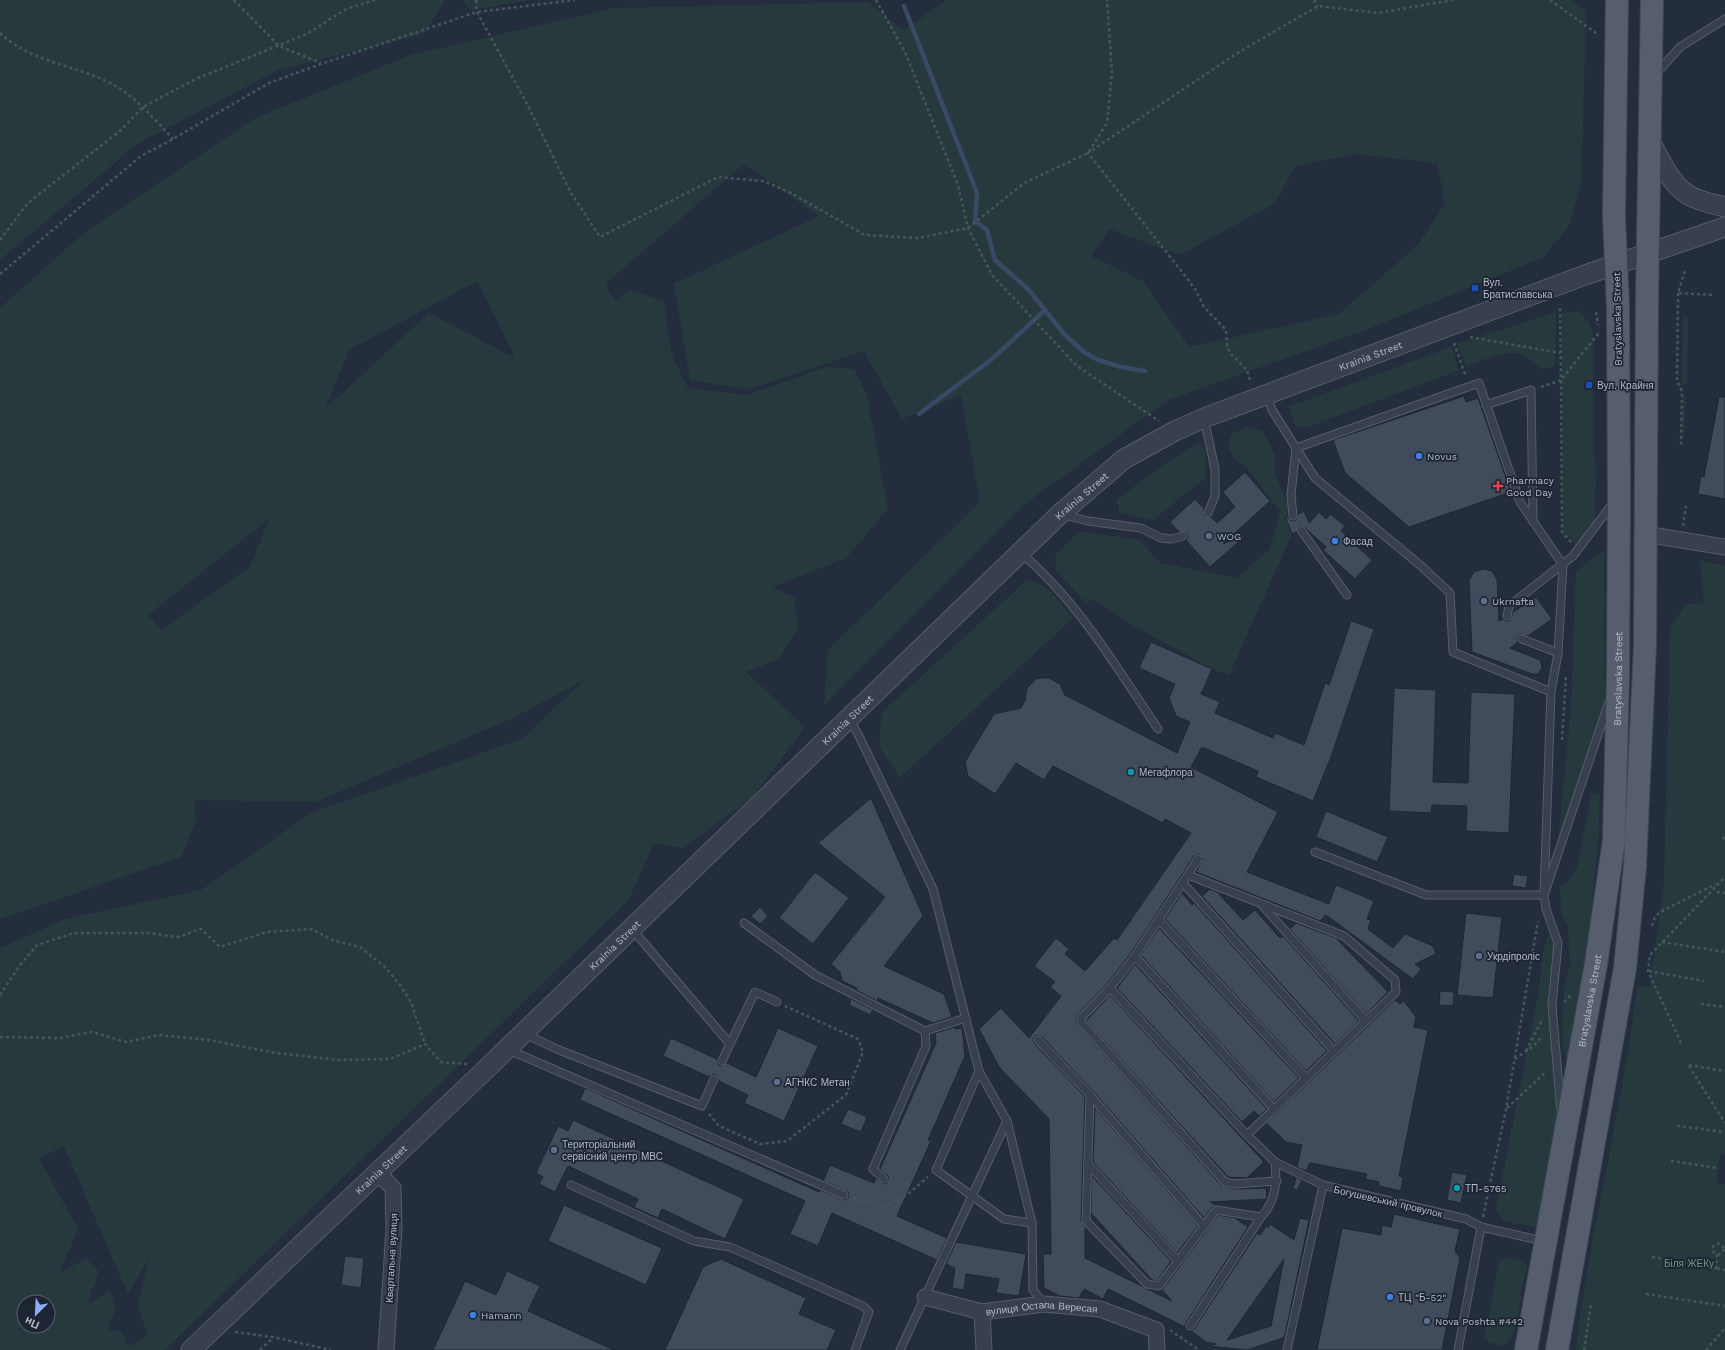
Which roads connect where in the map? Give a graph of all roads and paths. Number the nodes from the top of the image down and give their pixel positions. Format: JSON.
{"nodes":[{"id":1,"x":234,"y":0,"type":"edge"},
{"id":2,"x":375,"y":0,"type":"edge"},
{"id":3,"x":476,"y":0,"type":"edge"},
{"id":4,"x":575,"y":0,"type":"edge"},
{"id":5,"x":876,"y":0,"type":"edge"},
{"id":6,"x":1107,"y":0,"type":"edge"},
{"id":7,"x":1314,"y":0,"type":"edge"},
{"id":8,"x":1453,"y":0,"type":"edge"},
{"id":9,"x":1550,"y":0,"type":"edge"},
{"id":10,"x":1617,"y":0,"type":"edge"},
{"id":11,"x":1652,"y":0,"type":"edge"},
{"id":12,"x":1318,"y":6,"type":"junction"},
{"id":13,"x":477,"y":12,"type":"junction"},
{"id":14,"x":1725,"y":19,"type":"edge"},
{"id":15,"x":0,"y":33,"type":"edge"},
{"id":16,"x":279,"y":46,"type":"junction"},
{"id":17,"x":1616,"y":48,"type":"junction"},
{"id":18,"x":322,"y":64,"type":"junction"},
{"id":19,"x":1650,"y":80,"type":"junction"},
{"id":20,"x":143,"y":107,"type":"junction"},
{"id":21,"x":173,"y":139,"type":"junction"},
{"id":22,"x":1650,"y":141,"type":"junction"},
{"id":23,"x":1088,"y":153,"type":"junction"},
{"id":24,"x":1725,"y":206,"type":"edge"},
{"id":25,"x":1725,"y":227,"type":"edge"},
{"id":26,"x":968,"y":228,"type":"junction"},
{"id":27,"x":0,"y":240,"type":"edge"},
{"id":28,"x":1647,"y":254,"type":"junction"},
{"id":29,"x":1616,"y":265,"type":"junction"},
{"id":30,"x":1685,"y":271,"type":"dead end"},
{"id":31,"x":0,"y":274,"type":"edge"},
{"id":32,"x":1678,"y":293,"type":"junction"},
{"id":33,"x":1713,"y":295,"type":"dead end"},
{"id":34,"x":1560,"y":305,"type":"dead end"},
{"id":35,"x":1596,"y":312,"type":"dead end"},
{"id":36,"x":1470,"y":337,"type":"dead end"},
{"id":37,"x":1454,"y":343,"type":"dead end"},
{"id":38,"x":1560,"y":353,"type":"junction"},
{"id":39,"x":1250,"y":380,"type":"dead end"},
{"id":40,"x":1561,"y":380,"type":"junction"},
{"id":41,"x":1470,"y":386,"type":"junction"},
{"id":42,"x":1531,"y":390,"type":"junction"},
{"id":43,"x":1266,"y":394,"type":"junction"},
{"id":44,"x":1486,"y":405,"type":"junction"},
{"id":45,"x":1204,"y":418,"type":"junction"},
{"id":46,"x":1175,"y":431,"type":"junction"},
{"id":47,"x":1681,"y":446,"type":"dead end"},
{"id":48,"x":1296,"y":448,"type":"junction"},
{"id":49,"x":1619,"y":495,"type":"junction"},
{"id":50,"x":1686,"y":506,"type":"dead end"},
{"id":51,"x":1208,"y":513,"type":"dead end"},
{"id":52,"x":1060,"y":514,"type":"junction"},
{"id":53,"x":1292,"y":516,"type":"dead end"},
{"id":54,"x":1533,"y":522,"type":"junction"},
{"id":55,"x":1683,"y":526,"type":"dead end"},
{"id":56,"x":1301,"y":530,"type":"dead end"},
{"id":57,"x":1645,"y":534,"type":"junction"},
{"id":58,"x":1182,"y":536,"type":"dead end"},
{"id":59,"x":1573,"y":544,"type":"dead end"},
{"id":60,"x":1725,"y":547,"type":"edge"},
{"id":61,"x":1021,"y":552,"type":"junction"},
{"id":62,"x":1563,"y":565,"type":"junction"},
{"id":63,"x":1347,"y":595,"type":"dead end"},
{"id":64,"x":1507,"y":616,"type":"dead end"},
{"id":65,"x":1522,"y":639,"type":"dead end"},
{"id":66,"x":1558,"y":653,"type":"junction"},
{"id":67,"x":1618,"y":674,"type":"junction"},
{"id":68,"x":1551,"y":692,"type":"junction"},
{"id":69,"x":849,"y":719,"type":"junction"},
{"id":70,"x":1158,"y":729,"type":"dead end"},
{"id":71,"x":1315,"y":852,"type":"dead end"},
{"id":72,"x":1198,"y":859,"type":"dead end"},
{"id":73,"x":1188,"y":875,"type":"junction"},
{"id":74,"x":1725,"y":877,"type":"edge"},
{"id":75,"x":1183,"y":883,"type":"junction"},
{"id":76,"x":1718,"y":883,"type":"junction"},
{"id":77,"x":1717,"y":892,"type":"dead end"},
{"id":78,"x":1725,"y":893,"type":"edge"},
{"id":79,"x":1544,"y":895,"type":"junction"},
{"id":80,"x":1261,"y":903,"type":"junction"},
{"id":81,"x":1159,"y":920,"type":"junction"},
{"id":82,"x":744,"y":923,"type":"dead end"},
{"id":83,"x":1652,"y":926,"type":"dead end"},
{"id":84,"x":632,"y":928,"type":"junction"},
{"id":85,"x":1662,"y":942,"type":"junction"},
{"id":86,"x":1725,"y":952,"type":"edge"},
{"id":87,"x":1134,"y":956,"type":"junction"},
{"id":88,"x":1648,"y":971,"type":"junction"},
{"id":89,"x":1704,"y":981,"type":"dead end"},
{"id":90,"x":1110,"y":988,"type":"junction"},
{"id":91,"x":0,"y":995,"type":"edge"},
{"id":92,"x":777,"y":1002,"type":"joint"},
{"id":93,"x":1552,"y":1002,"type":"junction"},
{"id":94,"x":1701,"y":1004,"type":"dead end"},
{"id":95,"x":1725,"y":1007,"type":"edge"},
{"id":96,"x":966,"y":1018,"type":"junction"},
{"id":97,"x":1366,"y":1021,"type":"junction"},
{"id":98,"x":925,"y":1031,"type":"junction"},
{"id":99,"x":524,"y":1033,"type":"junction"},
{"id":100,"x":0,"y":1037,"type":"edge"},
{"id":101,"x":1038,"y":1040,"type":"dead end"},
{"id":102,"x":1681,"y":1043,"type":"dead end"},
{"id":103,"x":425,"y":1044,"type":"junction"},
{"id":104,"x":730,"y":1044,"type":"junction"},
{"id":105,"x":507,"y":1049,"type":"junction"},
{"id":106,"x":1334,"y":1051,"type":"junction"},
{"id":107,"x":1526,"y":1051,"type":"dead end"},
{"id":108,"x":722,"y":1061,"type":"dead end"},
{"id":109,"x":1557,"y":1062,"type":"junction"},
{"id":110,"x":979,"y":1071,"type":"junction"},
{"id":111,"x":1725,"y":1071,"type":"edge"},
{"id":112,"x":481,"y":1074,"type":"junction"},
{"id":113,"x":1306,"y":1078,"type":"junction"},
{"id":114,"x":714,"y":1079,"type":"dead end"},
{"id":115,"x":1090,"y":1095,"type":"junction"},
{"id":116,"x":702,"y":1106,"type":"junction"},
{"id":117,"x":1506,"y":1108,"type":"dead end"},
{"id":118,"x":1274,"y":1109,"type":"junction"},
{"id":119,"x":1007,"y":1121,"type":"junction"},
{"id":120,"x":1725,"y":1123,"type":"edge"},
{"id":121,"x":1677,"y":1126,"type":"dead end"},
{"id":122,"x":1725,"y":1132,"type":"edge"},
{"id":123,"x":1247,"y":1135,"type":"junction"},
{"id":124,"x":1564,"y":1145,"type":"junction"},
{"id":125,"x":1671,"y":1161,"type":"dead end"},
{"id":126,"x":1275,"y":1162,"type":"junction"},
{"id":127,"x":1088,"y":1164,"type":"junction"},
{"id":128,"x":1718,"y":1168,"type":"dead end"},
{"id":129,"x":936,"y":1170,"type":"junction"},
{"id":130,"x":378,"y":1173,"type":"junction"},
{"id":131,"x":884,"y":1179,"type":"dead end"},
{"id":132,"x":1277,"y":1181,"type":"junction"},
{"id":133,"x":571,"y":1185,"type":"dead end"},
{"id":134,"x":1323,"y":1185,"type":"junction"},
{"id":135,"x":844,"y":1195,"type":"joint"},
{"id":136,"x":972,"y":1198,"type":"junction"},
{"id":137,"x":1261,"y":1217,"type":"junction"},
{"id":138,"x":1032,"y":1223,"type":"junction"},
{"id":139,"x":1204,"y":1226,"type":"junction"},
{"id":140,"x":1481,"y":1227,"type":"junction"},
{"id":141,"x":1546,"y":1242,"type":"junction"},
{"id":142,"x":1717,"y":1254,"type":"junction"},
{"id":143,"x":1652,"y":1257,"type":"dead end"},
{"id":144,"x":1178,"y":1261,"type":"junction"},
{"id":145,"x":1716,"y":1269,"type":"junction"},
{"id":146,"x":1725,"y":1270,"type":"edge"},
{"id":147,"x":1646,"y":1294,"type":"dead end"},
{"id":148,"x":925,"y":1297,"type":"junction"},
{"id":149,"x":1044,"y":1304,"type":"junction"},
{"id":150,"x":1591,"y":1304,"type":"dead end"},
{"id":151,"x":1725,"y":1306,"type":"edge"},
{"id":152,"x":982,"y":1312,"type":"junction"},
{"id":153,"x":1190,"y":1326,"type":"dead end"},
{"id":154,"x":1725,"y":1328,"type":"edge"},
{"id":155,"x":1162,"y":1329,"type":"junction"},
{"id":156,"x":228,"y":1331,"type":"dead end"},
{"id":157,"x":273,"y":1337,"type":"junction"},
{"id":158,"x":191,"y":1350,"type":"edge"},
{"id":159,"x":260,"y":1350,"type":"edge"},
{"id":160,"x":331,"y":1350,"type":"edge"},
{"id":161,"x":386,"y":1350,"type":"edge"},
{"id":162,"x":855,"y":1350,"type":"edge"},
{"id":163,"x":900,"y":1350,"type":"edge"},
{"id":164,"x":984,"y":1350,"type":"edge"},
{"id":165,"x":1157,"y":1350,"type":"edge"},
{"id":166,"x":1200,"y":1350,"type":"edge"},
{"id":167,"x":1287,"y":1350,"type":"edge"},
{"id":168,"x":1458,"y":1350,"type":"edge"},
{"id":169,"x":1526,"y":1350,"type":"edge"},
{"id":170,"x":1557,"y":1350,"type":"edge"},
{"id":171,"x":1584,"y":1350,"type":"edge"},
{"id":172,"x":1706,"y":1350,"type":"edge"}],
"edges":[{"from":1,"to":16,"type":"path"},
{"from":2,"to":16,"type":"path"},
{"from":3,"to":13,"type":"path"},
{"from":4,"to":13,"type":"path"},
{"from":5,"to":26,"type":"path"},
{"from":6,"to":23,"type":"path"},
{"from":7,"to":12,"type":"path"},
{"from":8,"to":12,"type":"path"},
{"from":9,"to":17,"type":"path"},
{"from":10,"to":17,"type":"main road","name":"Bratyslavska Street"},
{"from":11,"to":19,"type":"main road"},
{"from":12,"to":23,"type":"path"},
{"from":13,"to":18,"type":"path"},
{"from":13,"to":26,"type":"path"},
{"from":14,"to":19,"type":"lane"},
{"from":15,"to":20,"type":"path"},
{"from":16,"to":18,"type":"path"},
{"from":16,"to":20,"type":"path"},
{"from":17,"to":29,"type":"main road","name":"Bratyslavska Street"},
{"from":18,"to":21,"type":"path"},
{"from":19,"to":22,"type":"main road"},
{"from":20,"to":21,"type":"path"},
{"from":20,"to":27,"type":"path"},
{"from":21,"to":31,"type":"path"},
{"from":22,"to":24,"type":"street"},
{"from":22,"to":28,"type":"main road"},
{"from":23,"to":26,"type":"path"},
{"from":23,"to":39,"type":"path"},
{"from":25,"to":28,"type":"street","name":"Krainia Street"},
{"from":26,"to":46,"type":"path"},
{"from":28,"to":29,"type":"street","name":"Krainia Street"},
{"from":28,"to":57,"type":"main road"},
{"from":29,"to":43,"type":"street","name":"Krainia Street"},
{"from":29,"to":49,"type":"main road","name":"Bratyslavska Street"},
{"from":30,"to":32,"type":"path"},
{"from":32,"to":33,"type":"path"},
{"from":32,"to":47,"type":"path"},
{"from":34,"to":38,"type":"path"},
{"from":35,"to":40,"type":"path"},
{"from":36,"to":38,"type":"path"},
{"from":37,"to":41,"type":"path"},
{"from":38,"to":40,"type":"path"},
{"from":40,"to":42,"type":"path"},
{"from":40,"to":59,"type":"path"},
{"from":41,"to":44,"type":"lane"},
{"from":41,"to":48,"type":"lane"},
{"from":42,"to":44,"type":"lane"},
{"from":42,"to":54,"type":"lane"},
{"from":43,"to":45,"type":"street","name":"Krainia Street"},
{"from":43,"to":48,"type":"lane"},
{"from":44,"to":54,"type":"lane"},
{"from":45,"to":46,"type":"street","name":"Krainia Street"},
{"from":45,"to":51,"type":"lane"},
{"from":46,"to":52,"type":"street","name":"Krainia Street"},
{"from":48,"to":53,"type":"lane"},
{"from":48,"to":68,"type":"lane"},
{"from":49,"to":62,"type":"lane"},
{"from":49,"to":67,"type":"main road","name":"Bratyslavska Street"},
{"from":50,"to":55,"type":"path"},
{"from":52,"to":58,"type":"lane"},
{"from":52,"to":61,"type":"street","name":"Krainia Street"},
{"from":54,"to":62,"type":"lane"},
{"from":56,"to":63,"type":"lane"},
{"from":57,"to":60,"type":"street"},
{"from":57,"to":170,"type":"main road"},
{"from":61,"to":69,"type":"street","name":"Krainia Street"},
{"from":61,"to":70,"type":"lane"},
{"from":62,"to":64,"type":"lane"},
{"from":62,"to":66,"type":"lane"},
{"from":65,"to":66,"type":"lane"},
{"from":66,"to":68,"type":"lane"},
{"from":67,"to":79,"type":"lane"},
{"from":67,"to":124,"type":"main road","name":"Bratyslavska Street"},
{"from":68,"to":79,"type":"lane"},
{"from":69,"to":84,"type":"street","name":"Krainia Street"},
{"from":69,"to":96,"type":"lane"},
{"from":71,"to":79,"type":"lane"},
{"from":72,"to":73,"type":"lane"},
{"from":73,"to":75,"type":"lane"},
{"from":73,"to":80,"type":"lane"},
{"from":74,"to":76,"type":"path"},
{"from":75,"to":81,"type":"lane"},
{"from":75,"to":106,"type":"lane"},
{"from":76,"to":83,"type":"path"},
{"from":76,"to":85,"type":"path"},
{"from":77,"to":78,"type":"path"},
{"from":79,"to":93,"type":"lane"},
{"from":80,"to":97,"type":"lane"},
{"from":80,"to":97,"type":"lane"},
{"from":81,"to":87,"type":"lane"},
{"from":81,"to":113,"type":"lane"},
{"from":82,"to":98,"type":"lane"},
{"from":84,"to":99,"type":"street","name":"Krainia Street"},
{"from":84,"to":104,"type":"lane"},
{"from":85,"to":86,"type":"path"},
{"from":85,"to":88,"type":"path"},
{"from":87,"to":90,"type":"lane"},
{"from":87,"to":118,"type":"lane"},
{"from":88,"to":89,"type":"path"},
{"from":88,"to":102,"type":"path"},
{"from":90,"to":123,"type":"lane"},
{"from":90,"to":132,"type":"lane"},
{"from":91,"to":103,"type":"path"},
{"from":92,"to":104,"type":"lane"},
{"from":92,"to":116,"type":"path"},
{"from":93,"to":107,"type":"path"},
{"from":93,"to":109,"type":"lane"},
{"from":94,"to":95,"type":"path"},
{"from":96,"to":98,"type":"lane"},
{"from":96,"to":110,"type":"lane"},
{"from":97,"to":106,"type":"lane"},
{"from":98,"to":131,"type":"lane"},
{"from":99,"to":105,"type":"street","name":"Krainia Street"},
{"from":99,"to":116,"type":"lane"},
{"from":100,"to":103,"type":"path"},
{"from":101,"to":115,"type":"lane"},
{"from":103,"to":112,"type":"path"},
{"from":104,"to":108,"type":"lane"},
{"from":105,"to":112,"type":"street","name":"Krainia Street"},
{"from":105,"to":135,"type":"lane"},
{"from":106,"to":113,"type":"lane"},
{"from":109,"to":117,"type":"path"},
{"from":109,"to":124,"type":"lane"},
{"from":110,"to":119,"type":"lane"},
{"from":110,"to":129,"type":"lane"},
{"from":111,"to":120,"type":"path"},
{"from":112,"to":130,"type":"street","name":"Krainia Street"},
{"from":113,"to":118,"type":"lane"},
{"from":114,"to":116,"type":"lane"},
{"from":115,"to":127,"type":"lane"},
{"from":115,"to":139,"type":"lane"},
{"from":118,"to":123,"type":"lane"},
{"from":119,"to":136,"type":"lane"},
{"from":119,"to":138,"type":"lane"},
{"from":121,"to":122,"type":"path"},
{"from":123,"to":126,"type":"lane"},
{"from":124,"to":141,"type":"main road","name":"Bratyslavska Street"},
{"from":125,"to":128,"type":"path"},
{"from":126,"to":132,"type":"lane"},
{"from":126,"to":134,"type":"lane"},
{"from":127,"to":144,"type":"lane"},
{"from":127,"to":144,"type":"lane"},
{"from":129,"to":135,"type":"path"},
{"from":129,"to":136,"type":"lane"},
{"from":130,"to":158,"type":"street","name":"Krainia Street"},
{"from":130,"to":161,"type":"street","name":"Квартальна вулиця"},
{"from":132,"to":137,"type":"lane"},
{"from":133,"to":162,"type":"lane"},
{"from":134,"to":140,"type":"lane","name":"Богушевський провулок"},
{"from":134,"to":167,"type":"lane","name":"Богушевський провулок"},
{"from":136,"to":138,"type":"lane"},
{"from":136,"to":148,"type":"lane"},
{"from":137,"to":139,"type":"lane"},
{"from":137,"to":153,"type":"lane"},
{"from":138,"to":149,"type":"lane"},
{"from":139,"to":144,"type":"lane"},
{"from":140,"to":141,"type":"lane","name":"Богушевський провулок"},
{"from":140,"to":168,"type":"lane"},
{"from":141,"to":169,"type":"main road","name":"Bratyslavska Street"},
{"from":142,"to":142,"type":"path"},
{"from":142,"to":145,"type":"path"},
{"from":143,"to":145,"type":"path"},
{"from":145,"to":146,"type":"path"},
{"from":147,"to":151,"type":"path"},
{"from":148,"to":152,"type":"street","name":"вулиця Остапа Вересая"},
{"from":148,"to":163,"type":"lane"},
{"from":149,"to":152,"type":"street","name":"вулиця Остапа Вересая"},
{"from":149,"to":155,"type":"street","name":"вулиця Остапа Вересая"},
{"from":150,"to":171,"type":"path"},
{"from":152,"to":164,"type":"street"},
{"from":154,"to":172,"type":"path"},
{"from":155,"to":165,"type":"street"},
{"from":155,"to":166,"type":"path"},
{"from":156,"to":157,"type":"path"},
{"from":157,"to":159,"type":"path"},
{"from":157,"to":160,"type":"path"}]}
